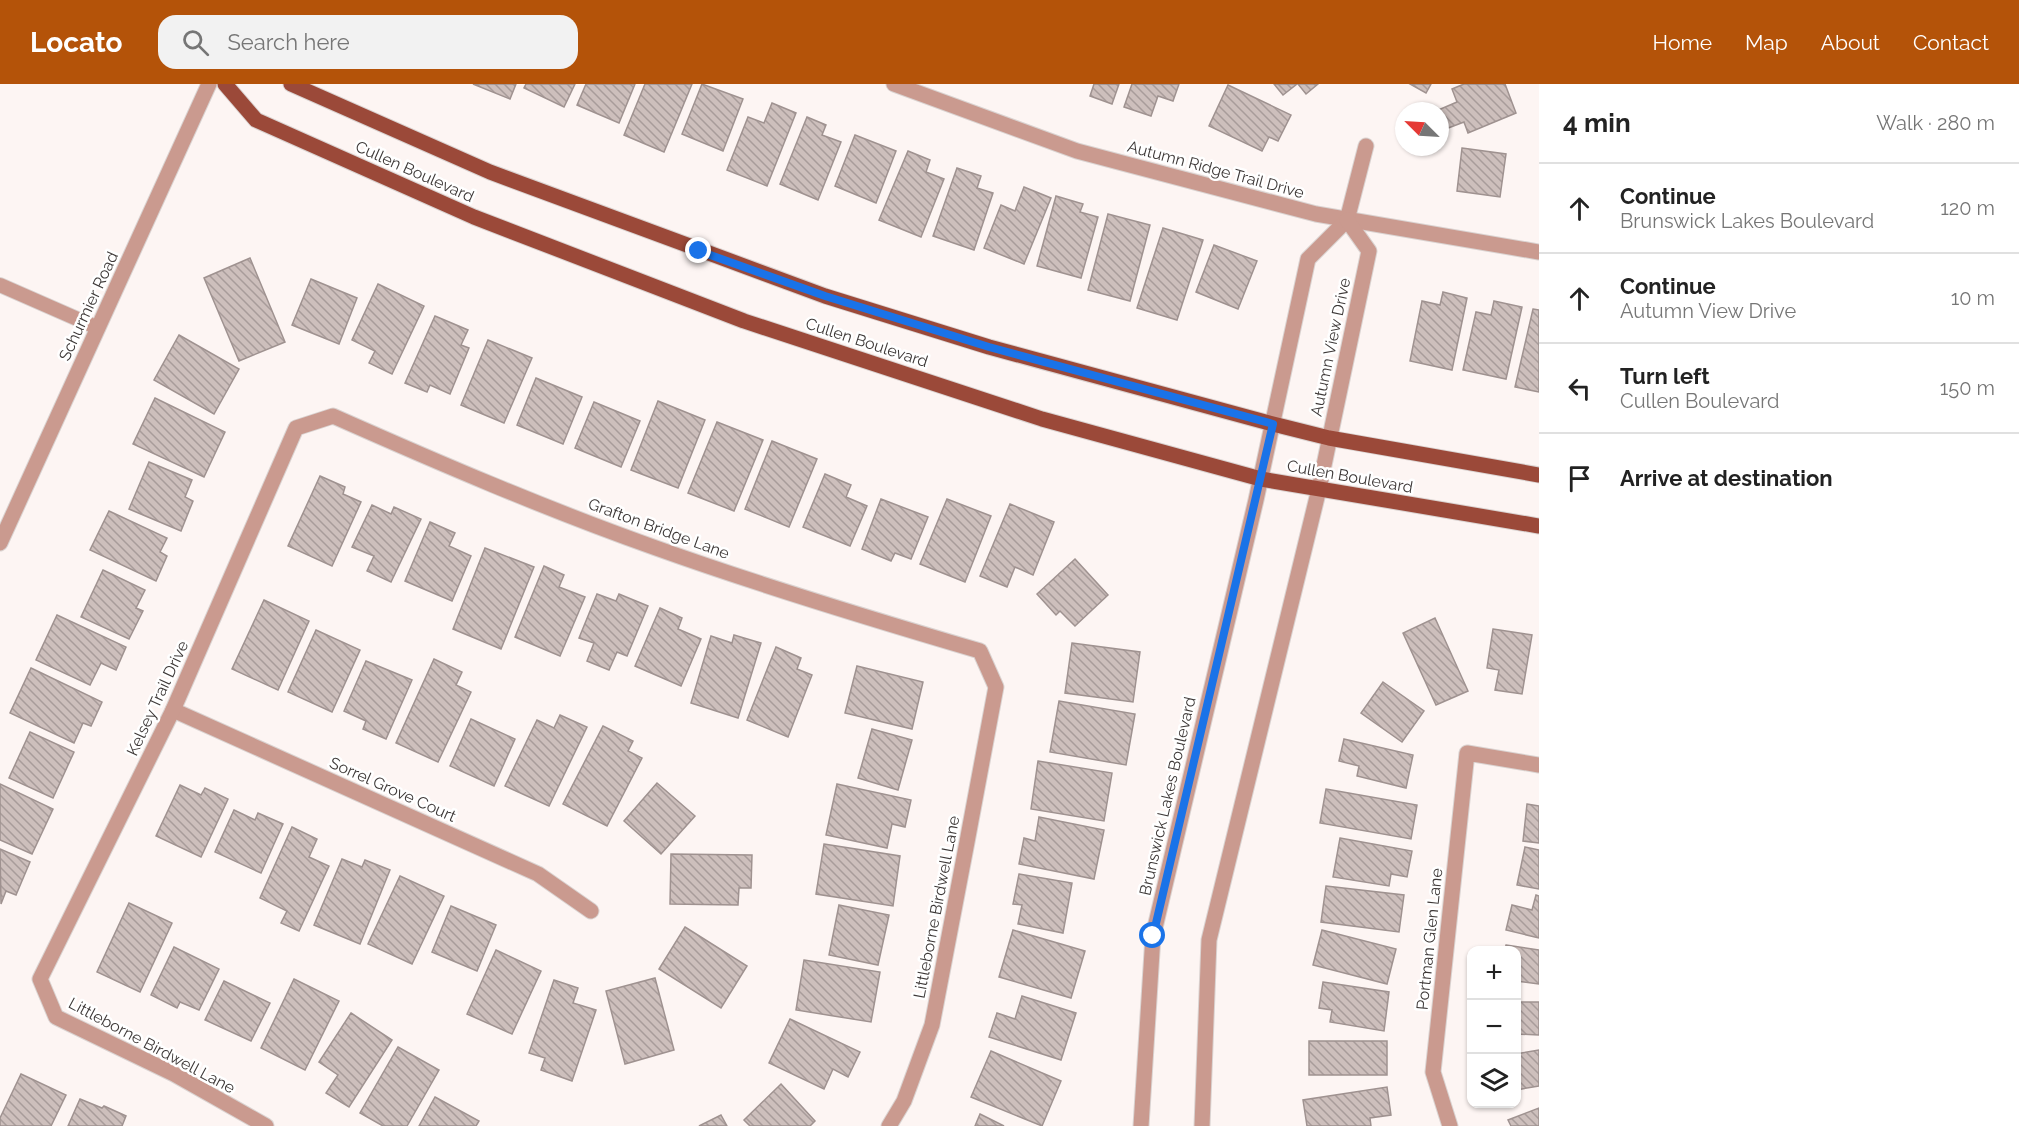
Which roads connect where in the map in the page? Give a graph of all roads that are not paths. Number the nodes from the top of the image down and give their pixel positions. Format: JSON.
{"nodes":[{"id":1,"x":209,"y":84,"type":"edge"},
{"id":2,"x":225,"y":84,"type":"edge"},
{"id":3,"x":291,"y":84,"type":"edge"},
{"id":4,"x":894,"y":84,"type":"edge"},
{"id":5,"x":1366,"y":147,"type":"dead end"},
{"id":6,"x":1347,"y":220,"type":"junction"},
{"id":7,"x":1539,"y":252,"type":"edge"},
{"id":8,"x":0,"y":285,"type":"edge"},
{"id":9,"x":98,"y":328,"type":"junction"},
{"id":10,"x":1273,"y":424,"type":"junction"},
{"id":11,"x":296,"y":428,"type":"joint"},
{"id":12,"x":1329,"y":438,"type":"junction"},
{"id":13,"x":1539,"y":475,"type":"edge"},
{"id":14,"x":1261,"y":478,"type":"junction"},
{"id":15,"x":1319,"y":489,"type":"junction"},
{"id":16,"x":1539,"y":526,"type":"edge"},
{"id":17,"x":0,"y":543,"type":"edge"},
{"id":18,"x":996,"y":687,"type":"joint"},
{"id":19,"x":173,"y":710,"type":"junction"},
{"id":20,"x":1539,"y":765,"type":"edge"},
{"id":21,"x":591,"y":911,"type":"dead end"},
{"id":22,"x":40,"y":979,"type":"joint"},
{"id":23,"x":266,"y":1126,"type":"edge"},
{"id":24,"x":889,"y":1126,"type":"edge"},
{"id":25,"x":1141,"y":1126,"type":"edge"},
{"id":26,"x":1202,"y":1126,"type":"edge"},
{"id":27,"x":1450,"y":1126,"type":"edge"}],
"edges":[{"from":1,"to":9,"type":"street","name":"Schurmier Road"},
{"from":2,"to":14,"type":"main road","name":"Cullen Boulevard"},
{"from":3,"to":10,"type":"main road","name":"Cullen Boulevard"},
{"from":4,"to":6,"type":"street","name":"Autumn Ridge Trail Drive"},
{"from":5,"to":6,"type":"street"},
{"from":6,"to":7,"type":"street","name":"Autumn Ridge Trail Drive"},
{"from":6,"to":10,"type":"street"},
{"from":6,"to":12,"type":"street","name":"Autumn View Drive"},
{"from":8,"to":9,"type":"lane"},
{"from":9,"to":17,"type":"street","name":"Schurmier Road"},
{"from":10,"to":12,"type":"main road","name":"Cullen Boulevard"},
{"from":10,"to":14,"type":"street"},
{"from":11,"to":18,"type":"street","name":"Grafton Bridge Lane"},
{"from":11,"to":19,"type":"street","name":"Kelsey Trail Drive"},
{"from":12,"to":13,"type":"main road","name":"Cullen Boulevard"},
{"from":12,"to":15,"type":"street","name":"Autumn View Drive"},
{"from":14,"to":15,"type":"main road","name":"Cullen Boulevard"},
{"from":14,"to":25,"type":"street","name":"Brunswick Lakes Boulevard"},
{"from":15,"to":16,"type":"main road","name":"Cullen Boulevard"},
{"from":15,"to":26,"type":"street"},
{"from":18,"to":24,"type":"street","name":"Littleborne Birdwell Lane"},
{"from":19,"to":21,"type":"street","name":"Sorrel Grove Court"},
{"from":19,"to":22,"type":"street","name":"Kelsey Trail Drive"},
{"from":20,"to":27,"type":"street","name":"Portman Glen Lane"},
{"from":22,"to":23,"type":"street","name":"Littleborne Birdwell Lane"}]}
